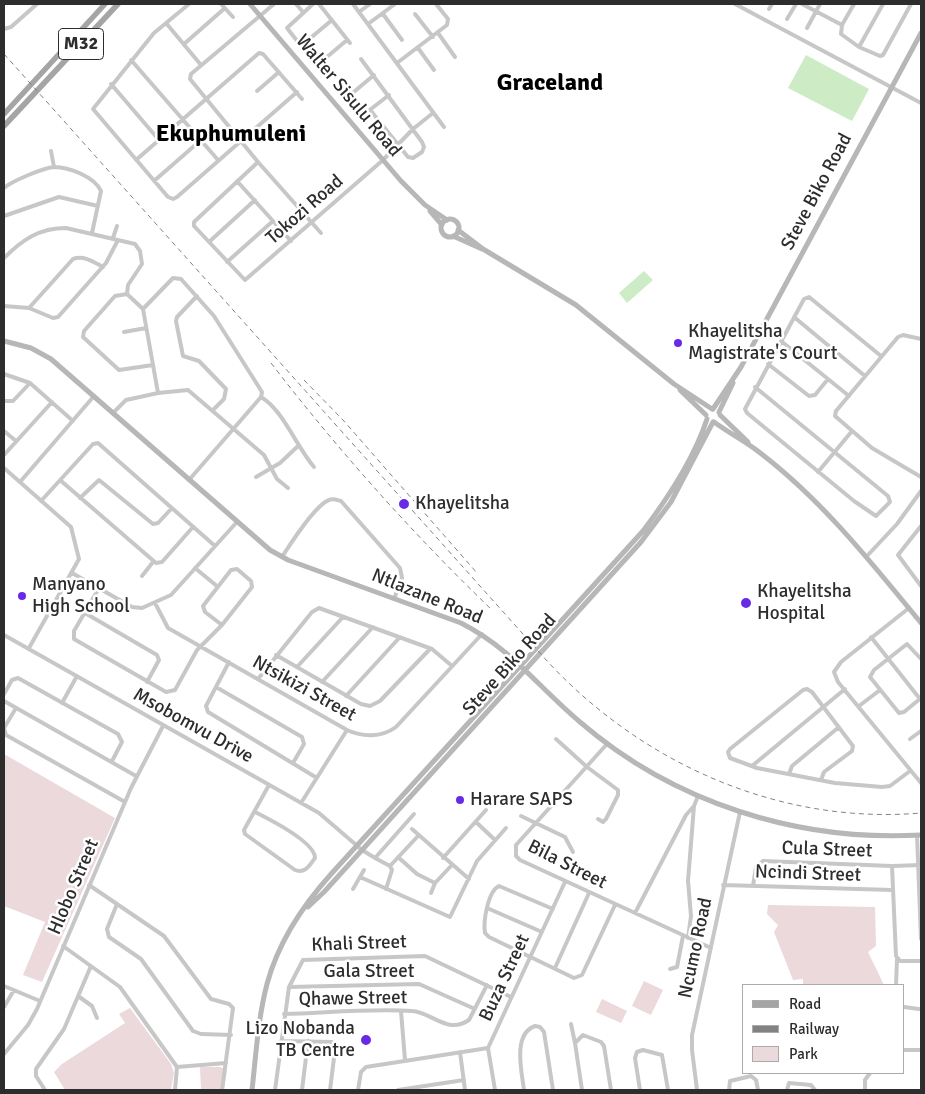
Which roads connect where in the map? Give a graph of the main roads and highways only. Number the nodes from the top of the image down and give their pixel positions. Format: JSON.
{"nodes":[{"id":1,"x":105,"y":4,"type":"edge"},
{"id":2,"x":118,"y":4,"type":"edge"},
{"id":3,"x":4,"y":114,"type":"edge"},
{"id":4,"x":4,"y":126,"type":"edge"}],
"edges":[{"from":1,"to":3,"type":"main road","number":"M32"},
{"from":2,"to":4,"type":"main road","number":"M32"}]}
